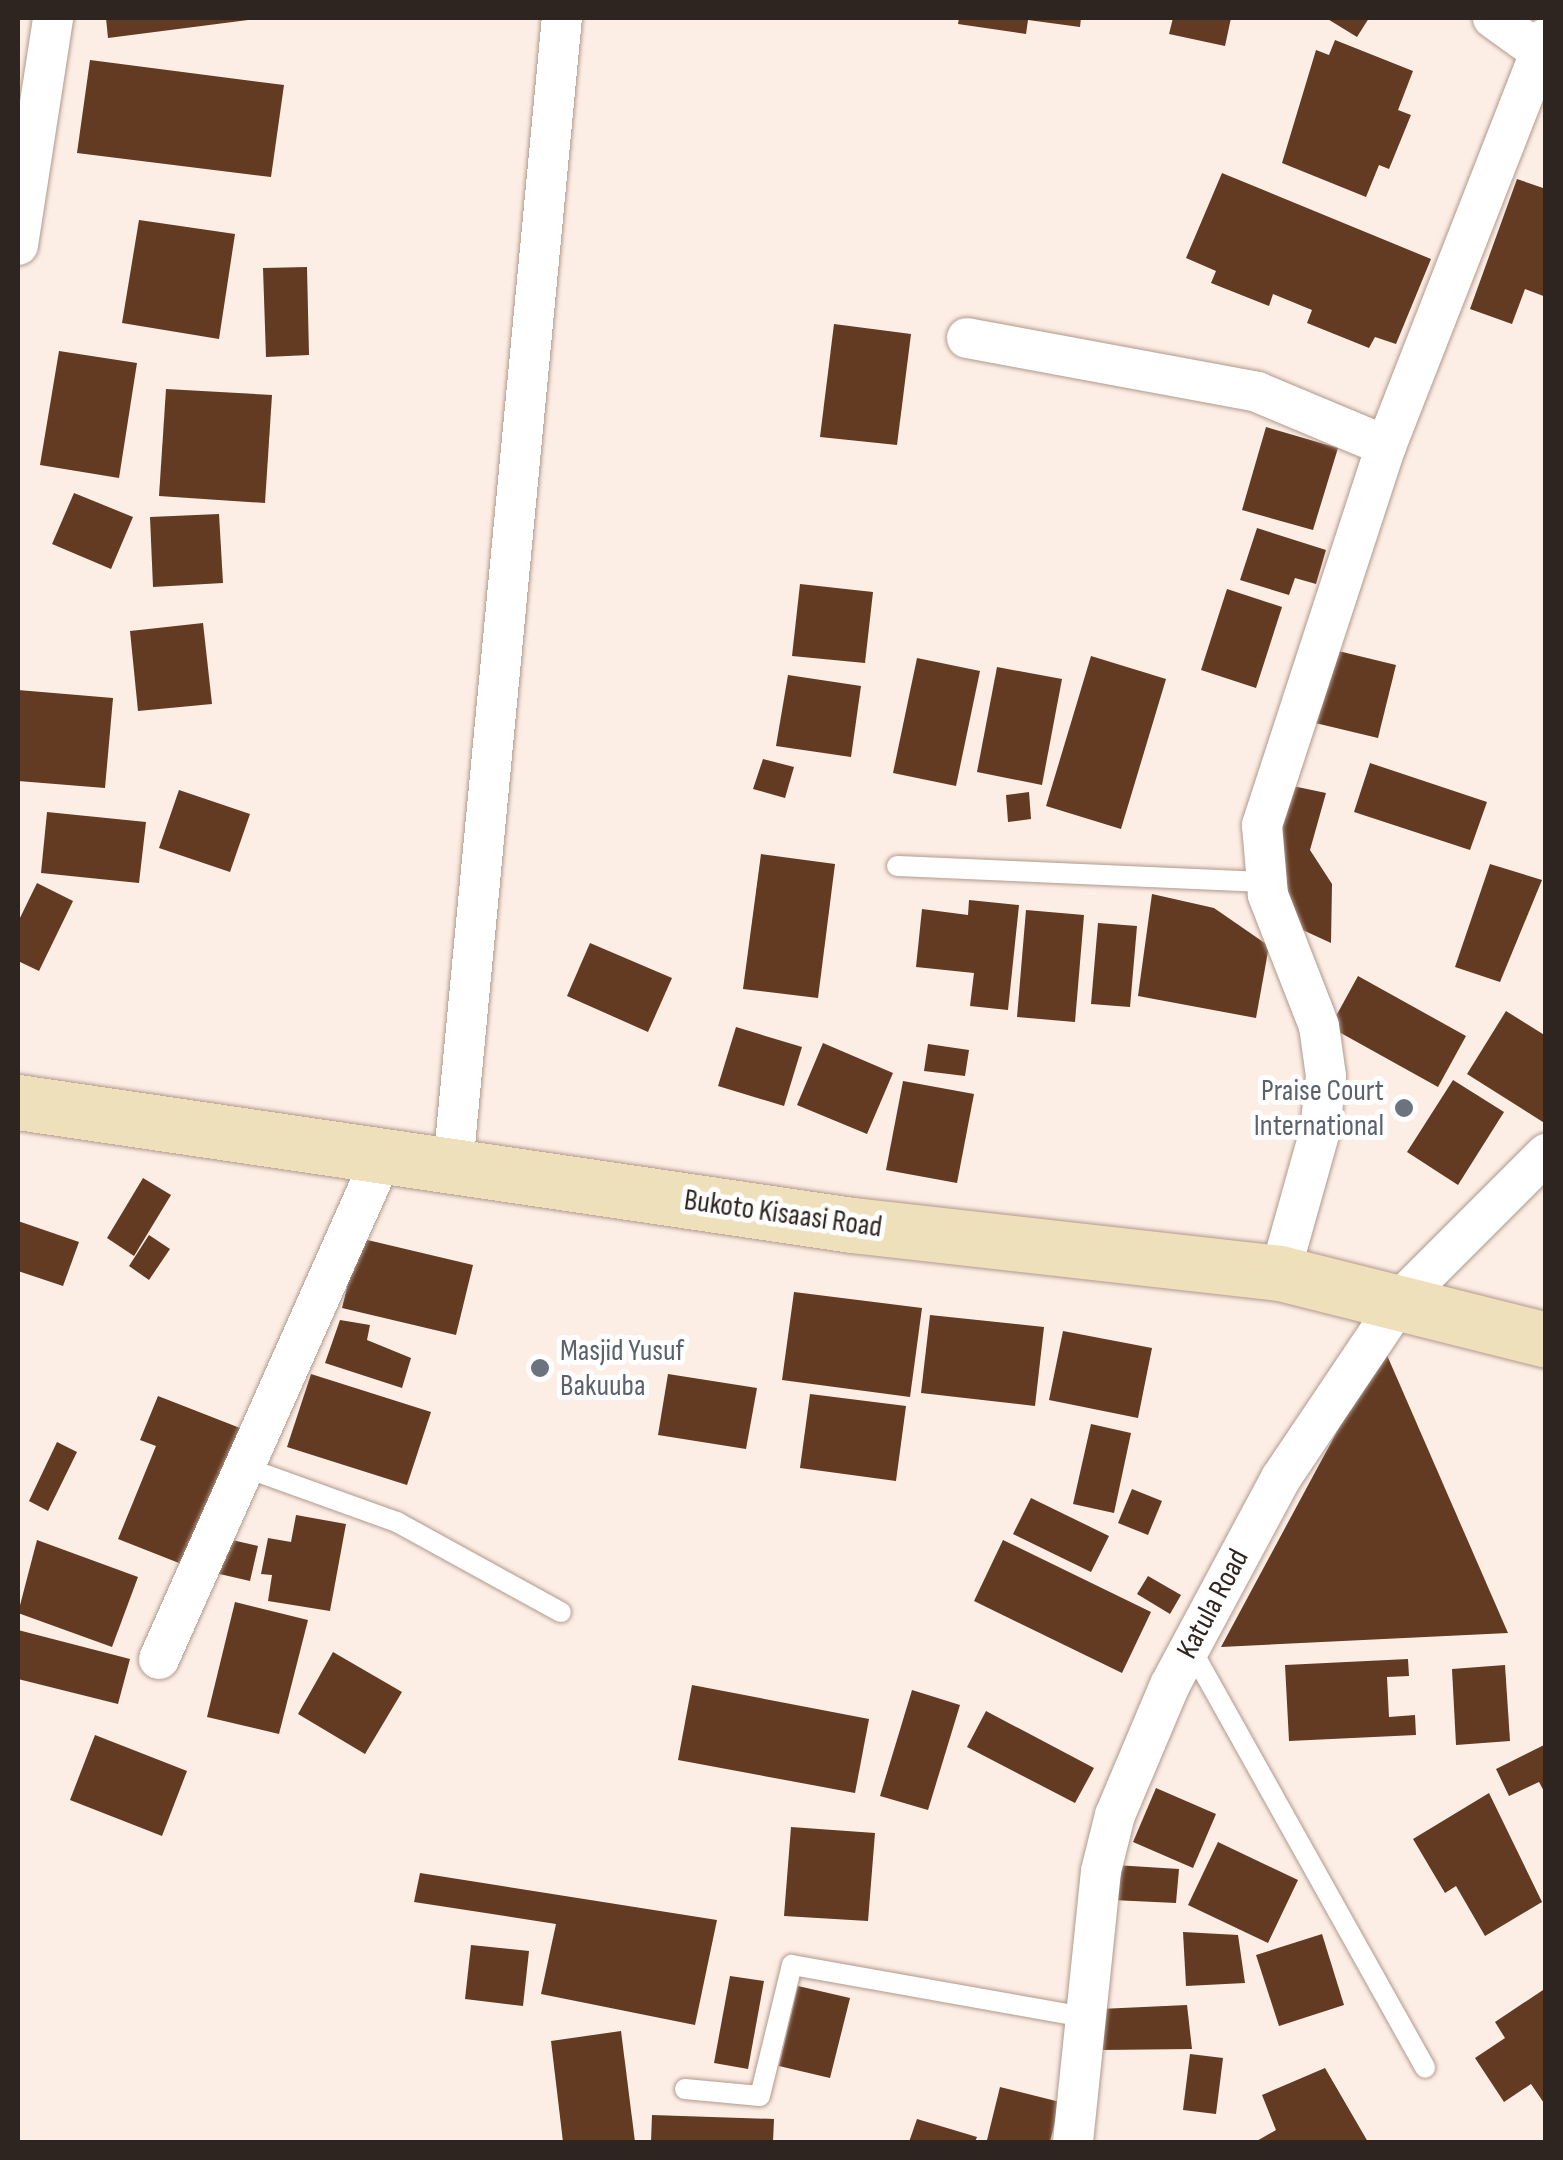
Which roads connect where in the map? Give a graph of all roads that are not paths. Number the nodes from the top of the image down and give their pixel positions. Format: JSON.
{"nodes":[{"id":1,"x":52,"y":18,"type":"edge"},
{"id":2,"x":562,"y":18,"type":"edge"},
{"id":3,"x":1494,"y":18,"type":"edge"},
{"id":4,"x":1542,"y":44,"type":"edge"},
{"id":5,"x":18,"y":245,"type":"edge"},
{"id":6,"x":968,"y":338,"type":"dead end"},
{"id":7,"x":1386,"y":446,"type":"junction"},
{"id":8,"x":897,"y":866,"type":"dead end"},
{"id":9,"x":1264,"y":882,"type":"junction"},
{"id":10,"x":18,"y":1102,"type":"edge"},
{"id":11,"x":1546,"y":1154,"type":"edge"},
{"id":12,"x":383,"y":1155,"type":"junction"},
{"id":13,"x":453,"y":1166,"type":"junction"},
{"id":14,"x":1280,"y":1274,"type":"junction"},
{"id":15,"x":1402,"y":1298,"type":"junction"},
{"id":16,"x":1546,"y":1340,"type":"edge"},
{"id":17,"x":244,"y":1467,"type":"junction"},
{"id":18,"x":561,"y":1612,"type":"dead end"},
{"id":19,"x":1190,"y":1646,"type":"junction"},
{"id":20,"x":159,"y":1659,"type":"dead end"},
{"id":21,"x":1083,"y":2016,"type":"junction"},
{"id":22,"x":1425,"y":2068,"type":"dead end"},
{"id":23,"x":685,"y":2089,"type":"dead end"},
{"id":24,"x":1073,"y":2142,"type":"edge"}],
"edges":[{"from":1,"to":5,"type":"street"},
{"from":2,"to":13,"type":"street"},
{"from":3,"to":4,"type":"street"},
{"from":4,"to":7,"type":"street"},
{"from":6,"to":7,"type":"street"},
{"from":7,"to":9,"type":"street"},
{"from":8,"to":9,"type":"lane"},
{"from":9,"to":14,"type":"street"},
{"from":10,"to":12,"type":"main road","name":"Bukoto Kisaasi Road"},
{"from":11,"to":15,"type":"street","name":"Katula Road"},
{"from":12,"to":13,"type":"main road","name":"Bukoto Kisaasi Road"},
{"from":12,"to":17,"type":"street"},
{"from":13,"to":14,"type":"main road","name":"Bukoto Kisaasi Road"},
{"from":14,"to":15,"type":"main road","name":"Bukoto Kisaasi Road"},
{"from":15,"to":16,"type":"main road","name":"Bukoto Kisaasi Road"},
{"from":15,"to":19,"type":"street","name":"Katula Road"},
{"from":17,"to":18,"type":"lane"},
{"from":17,"to":20,"type":"street"},
{"from":19,"to":21,"type":"street","name":"Katula Road"},
{"from":19,"to":22,"type":"lane"},
{"from":21,"to":23,"type":"lane"},
{"from":21,"to":24,"type":"street","name":"Katula Road"}]}
